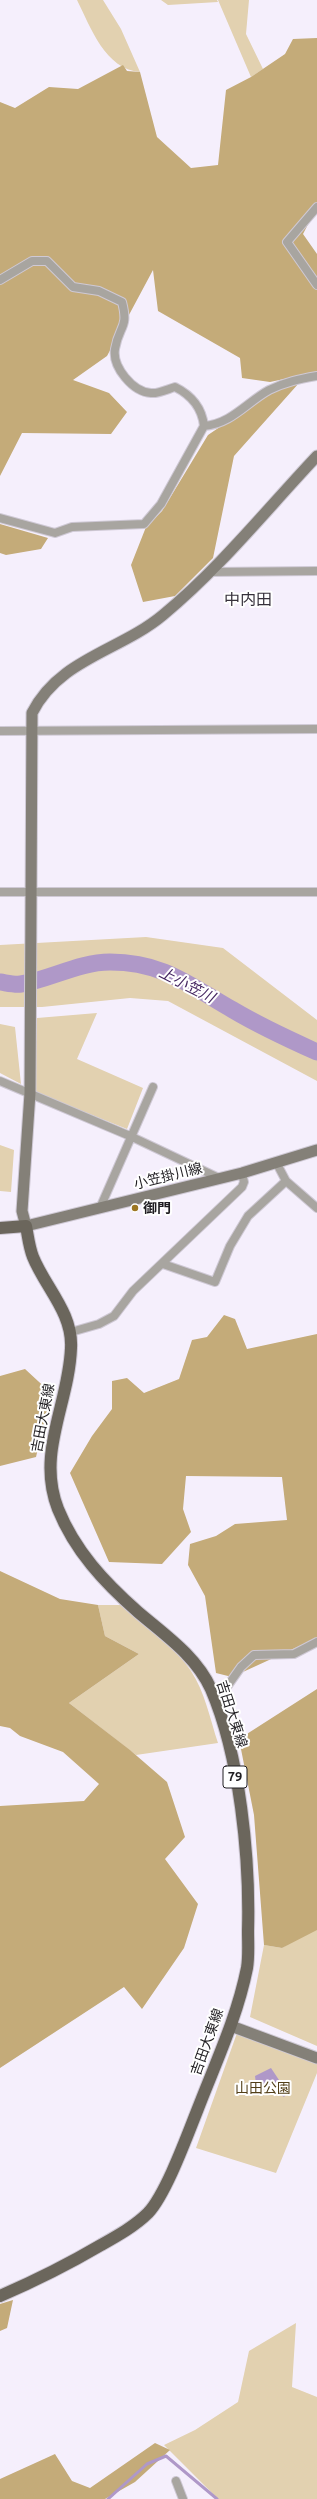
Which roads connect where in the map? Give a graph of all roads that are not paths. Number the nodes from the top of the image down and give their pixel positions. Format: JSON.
{"nodes":[{"id":1,"x":317,"y":207,"type":"edge"},
{"id":2,"x":0,"y":280,"type":"edge"},
{"id":3,"x":317,"y":285,"type":"edge"},
{"id":4,"x":317,"y":376,"type":"edge"},
{"id":5,"x":204,"y":426,"type":"junction"},
{"id":6,"x":317,"y":456,"type":"edge"},
{"id":7,"x":0,"y":518,"type":"edge"},
{"id":8,"x":317,"y":571,"type":"edge"},
{"id":9,"x":209,"y":572,"type":"junction"},
{"id":10,"x":317,"y":729,"type":"edge"},
{"id":11,"x":30,"y":730,"type":"junction"},
{"id":12,"x":0,"y":731,"type":"edge"},
{"id":13,"x":0,"y":892,"type":"edge"},
{"id":14,"x":31,"y":892,"type":"junction"},
{"id":15,"x":317,"y":892,"type":"edge"},
{"id":16,"x":0,"y":1081,"type":"edge"},
{"id":17,"x":153,"y":1087,"type":"dead end"},
{"id":18,"x":30,"y":1093,"type":"junction"},
{"id":19,"x":130,"y":1136,"type":"junction"},
{"id":20,"x":317,"y":1150,"type":"edge"},
{"id":21,"x":277,"y":1164,"type":"junction"},
{"id":22,"x":242,"y":1173,"type":"junction"},
{"id":23,"x":219,"y":1178,"type":"junction"},
{"id":24,"x":286,"y":1181,"type":"junction"},
{"id":25,"x":100,"y":1208,"type":"junction"},
{"id":26,"x":317,"y":1208,"type":"edge"},
{"id":27,"x":26,"y":1226,"type":"junction"},
{"id":28,"x":0,"y":1228,"type":"edge"},
{"id":29,"x":163,"y":1264,"type":"junction"},
{"id":30,"x":71,"y":1332,"type":"junction"},
{"id":31,"x":317,"y":1642,"type":"edge"},
{"id":32,"x":212,"y":1693,"type":"junction"},
{"id":33,"x":231,"y":2026,"type":"junction"},
{"id":34,"x":317,"y":2058,"type":"edge"},
{"id":35,"x":0,"y":2296,"type":"edge"},
{"id":36,"x":176,"y":2481,"type":"dead end"},
{"id":37,"x":183,"y":2499,"type":"edge"}],
"edges":[{"from":1,"to":3,"type":"street"},
{"from":2,"to":5,"type":"street"},
{"from":4,"to":5,"type":"street"},
{"from":5,"to":7,"type":"street"},
{"from":6,"to":9,"type":"street"},
{"from":8,"to":9,"type":"street"},
{"from":9,"to":11,"type":"street"},
{"from":10,"to":11,"type":"street"},
{"from":11,"to":12,"type":"street"},
{"from":11,"to":14,"type":"street"},
{"from":13,"to":14,"type":"street"},
{"from":14,"to":15,"type":"street"},
{"from":14,"to":18,"type":"street"},
{"from":16,"to":18,"type":"street"},
{"from":17,"to":19,"type":"street"},
{"from":18,"to":19,"type":"street"},
{"from":18,"to":27,"type":"street"},
{"from":19,"to":23,"type":"street"},
{"from":19,"to":25,"type":"street"},
{"from":20,"to":21,"type":"street","name":"小笠掛川線"},
{"from":21,"to":22,"type":"street","name":"小笠掛川線"},
{"from":21,"to":24,"type":"street"},
{"from":22,"to":23,"type":"street","name":"小笠掛川線"},
{"from":22,"to":29,"type":"street"},
{"from":23,"to":25,"type":"street","name":"小笠掛川線"},
{"from":24,"to":26,"type":"street"},
{"from":24,"to":29,"type":"street"},
{"from":25,"to":27,"type":"street","name":"小笠掛川線"},
{"from":27,"to":28,"type":"main road"},
{"from":27,"to":30,"type":"main road","name":"吉田大東線","number":"79"},
{"from":29,"to":30,"type":"street"},
{"from":30,"to":32,"type":"main road","name":"吉田大東線","number":"79"},
{"from":31,"to":32,"type":"street"},
{"from":32,"to":33,"type":"main road","name":"吉田大東線","number":"79"},
{"from":33,"to":34,"type":"street"},
{"from":33,"to":35,"type":"main road","name":"吉田大東線","number":"79"},
{"from":36,"to":37,"type":"street"}]}
